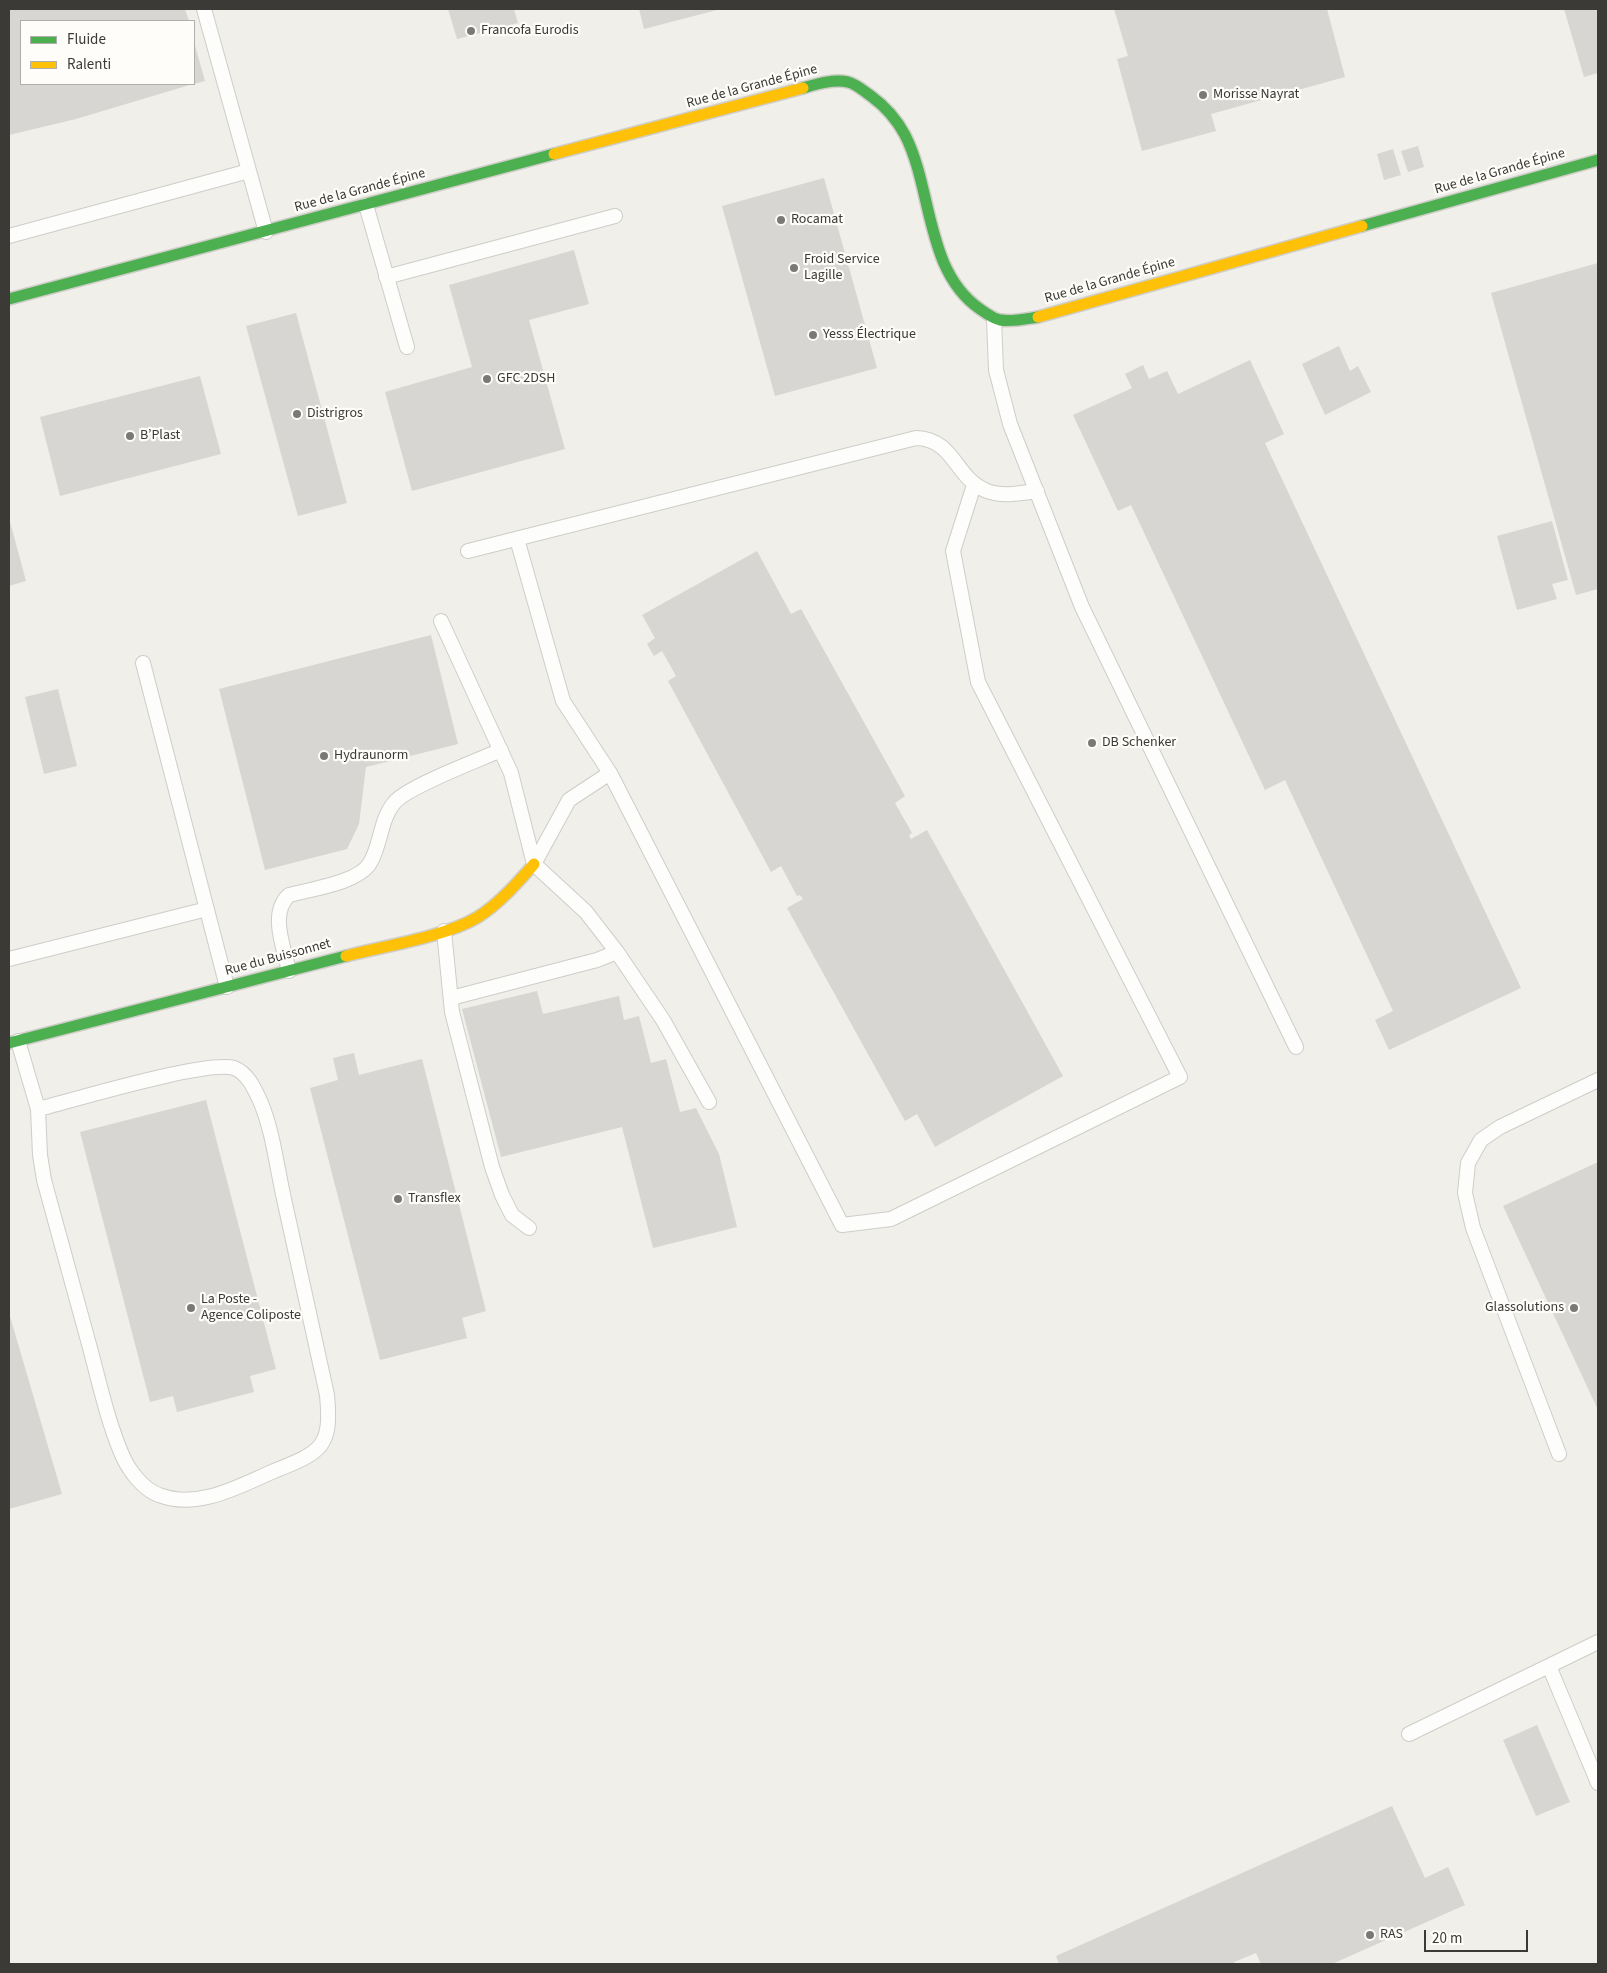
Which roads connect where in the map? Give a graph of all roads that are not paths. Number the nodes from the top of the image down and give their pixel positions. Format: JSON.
{"nodes":[{"id":1,"x":204,"y":9,"type":"edge"},
{"id":2,"x":1598,"y":160,"type":"edge"},
{"id":3,"x":249,"y":171,"type":"junction"},
{"id":4,"x":366,"y":205,"type":"junction"},
{"id":5,"x":615,"y":216,"type":"dead end"},
{"id":6,"x":266,"y":232,"type":"junction"},
{"id":7,"x":9,"y":236,"type":"edge"},
{"id":8,"x":386,"y":277,"type":"junction"},
{"id":9,"x":9,"y":299,"type":"edge"},
{"id":10,"x":994,"y":319,"type":"junction"},
{"id":11,"x":407,"y":347,"type":"dead end"},
{"id":12,"x":974,"y":484,"type":"junction"},
{"id":13,"x":1037,"y":491,"type":"junction"},
{"id":14,"x":517,"y":539,"type":"junction"},
{"id":15,"x":468,"y":551,"type":"dead end"},
{"id":16,"x":441,"y":621,"type":"dead end"},
{"id":17,"x":143,"y":663,"type":"dead end"},
{"id":18,"x":501,"y":750,"type":"junction"},
{"id":19,"x":610,"y":773,"type":"junction"},
{"id":20,"x":534,"y":864,"type":"junction"},
{"id":21,"x":207,"y":909,"type":"junction"},
{"id":22,"x":444,"y":931,"type":"junction"},
{"id":23,"x":617,"y":952,"type":"junction"},
{"id":24,"x":9,"y":959,"type":"edge"},
{"id":25,"x":289,"y":971,"type":"junction"},
{"id":26,"x":227,"y":987,"type":"junction"},
{"id":27,"x":451,"y":998,"type":"junction"},
{"id":28,"x":13,"y":1042,"type":"edge"},
{"id":29,"x":1296,"y":1047,"type":"dead end"},
{"id":30,"x":1598,"y":1080,"type":"edge"},
{"id":31,"x":710,"y":1102,"type":"dead end"},
{"id":32,"x":38,"y":1109,"type":"junction"},
{"id":33,"x":529,"y":1228,"type":"dead end"},
{"id":34,"x":1559,"y":1454,"type":"dead end"},
{"id":35,"x":1598,"y":1642,"type":"edge"},
{"id":36,"x":1549,"y":1666,"type":"junction"},
{"id":37,"x":1409,"y":1734,"type":"dead end"},
{"id":38,"x":1598,"y":1783,"type":"edge"}],
"edges":[{"from":1,"to":3,"type":"lane"},
{"from":2,"to":10,"type":"street","name":"Rue de la Grande Épine"},
{"from":3,"to":6,"type":"lane"},
{"from":3,"to":7,"type":"lane"},
{"from":4,"to":6,"type":"street","name":"Rue de la Grande Épine"},
{"from":4,"to":8,"type":"lane"},
{"from":4,"to":10,"type":"street","name":"Rue de la Grande Épine"},
{"from":5,"to":8,"type":"lane"},
{"from":6,"to":9,"type":"street","name":"Rue de la Grande Épine"},
{"from":8,"to":11,"type":"lane"},
{"from":10,"to":13,"type":"lane"},
{"from":12,"to":13,"type":"lane"},
{"from":12,"to":14,"type":"lane"},
{"from":12,"to":19,"type":"lane"},
{"from":13,"to":29,"type":"lane"},
{"from":14,"to":15,"type":"lane"},
{"from":14,"to":19,"type":"lane"},
{"from":16,"to":18,"type":"lane"},
{"from":17,"to":21,"type":"lane"},
{"from":18,"to":20,"type":"lane"},
{"from":18,"to":25,"type":"lane"},
{"from":19,"to":20,"type":"lane"},
{"from":20,"to":22,"type":"street","name":"Rue du Buissonnet"},
{"from":20,"to":23,"type":"lane"},
{"from":21,"to":24,"type":"lane"},
{"from":21,"to":26,"type":"lane"},
{"from":22,"to":25,"type":"street","name":"Rue du Buissonnet"},
{"from":22,"to":27,"type":"lane"},
{"from":23,"to":27,"type":"lane"},
{"from":23,"to":31,"type":"lane"},
{"from":25,"to":26,"type":"street","name":"Rue du Buissonnet"},
{"from":26,"to":28,"type":"street","name":"Rue du Buissonnet"},
{"from":27,"to":33,"type":"lane"},
{"from":28,"to":32,"type":"lane"},
{"from":30,"to":34,"type":"lane"},
{"from":32,"to":32,"type":"lane"},
{"from":35,"to":36,"type":"lane"},
{"from":36,"to":37,"type":"lane"},
{"from":36,"to":38,"type":"lane"}]}
